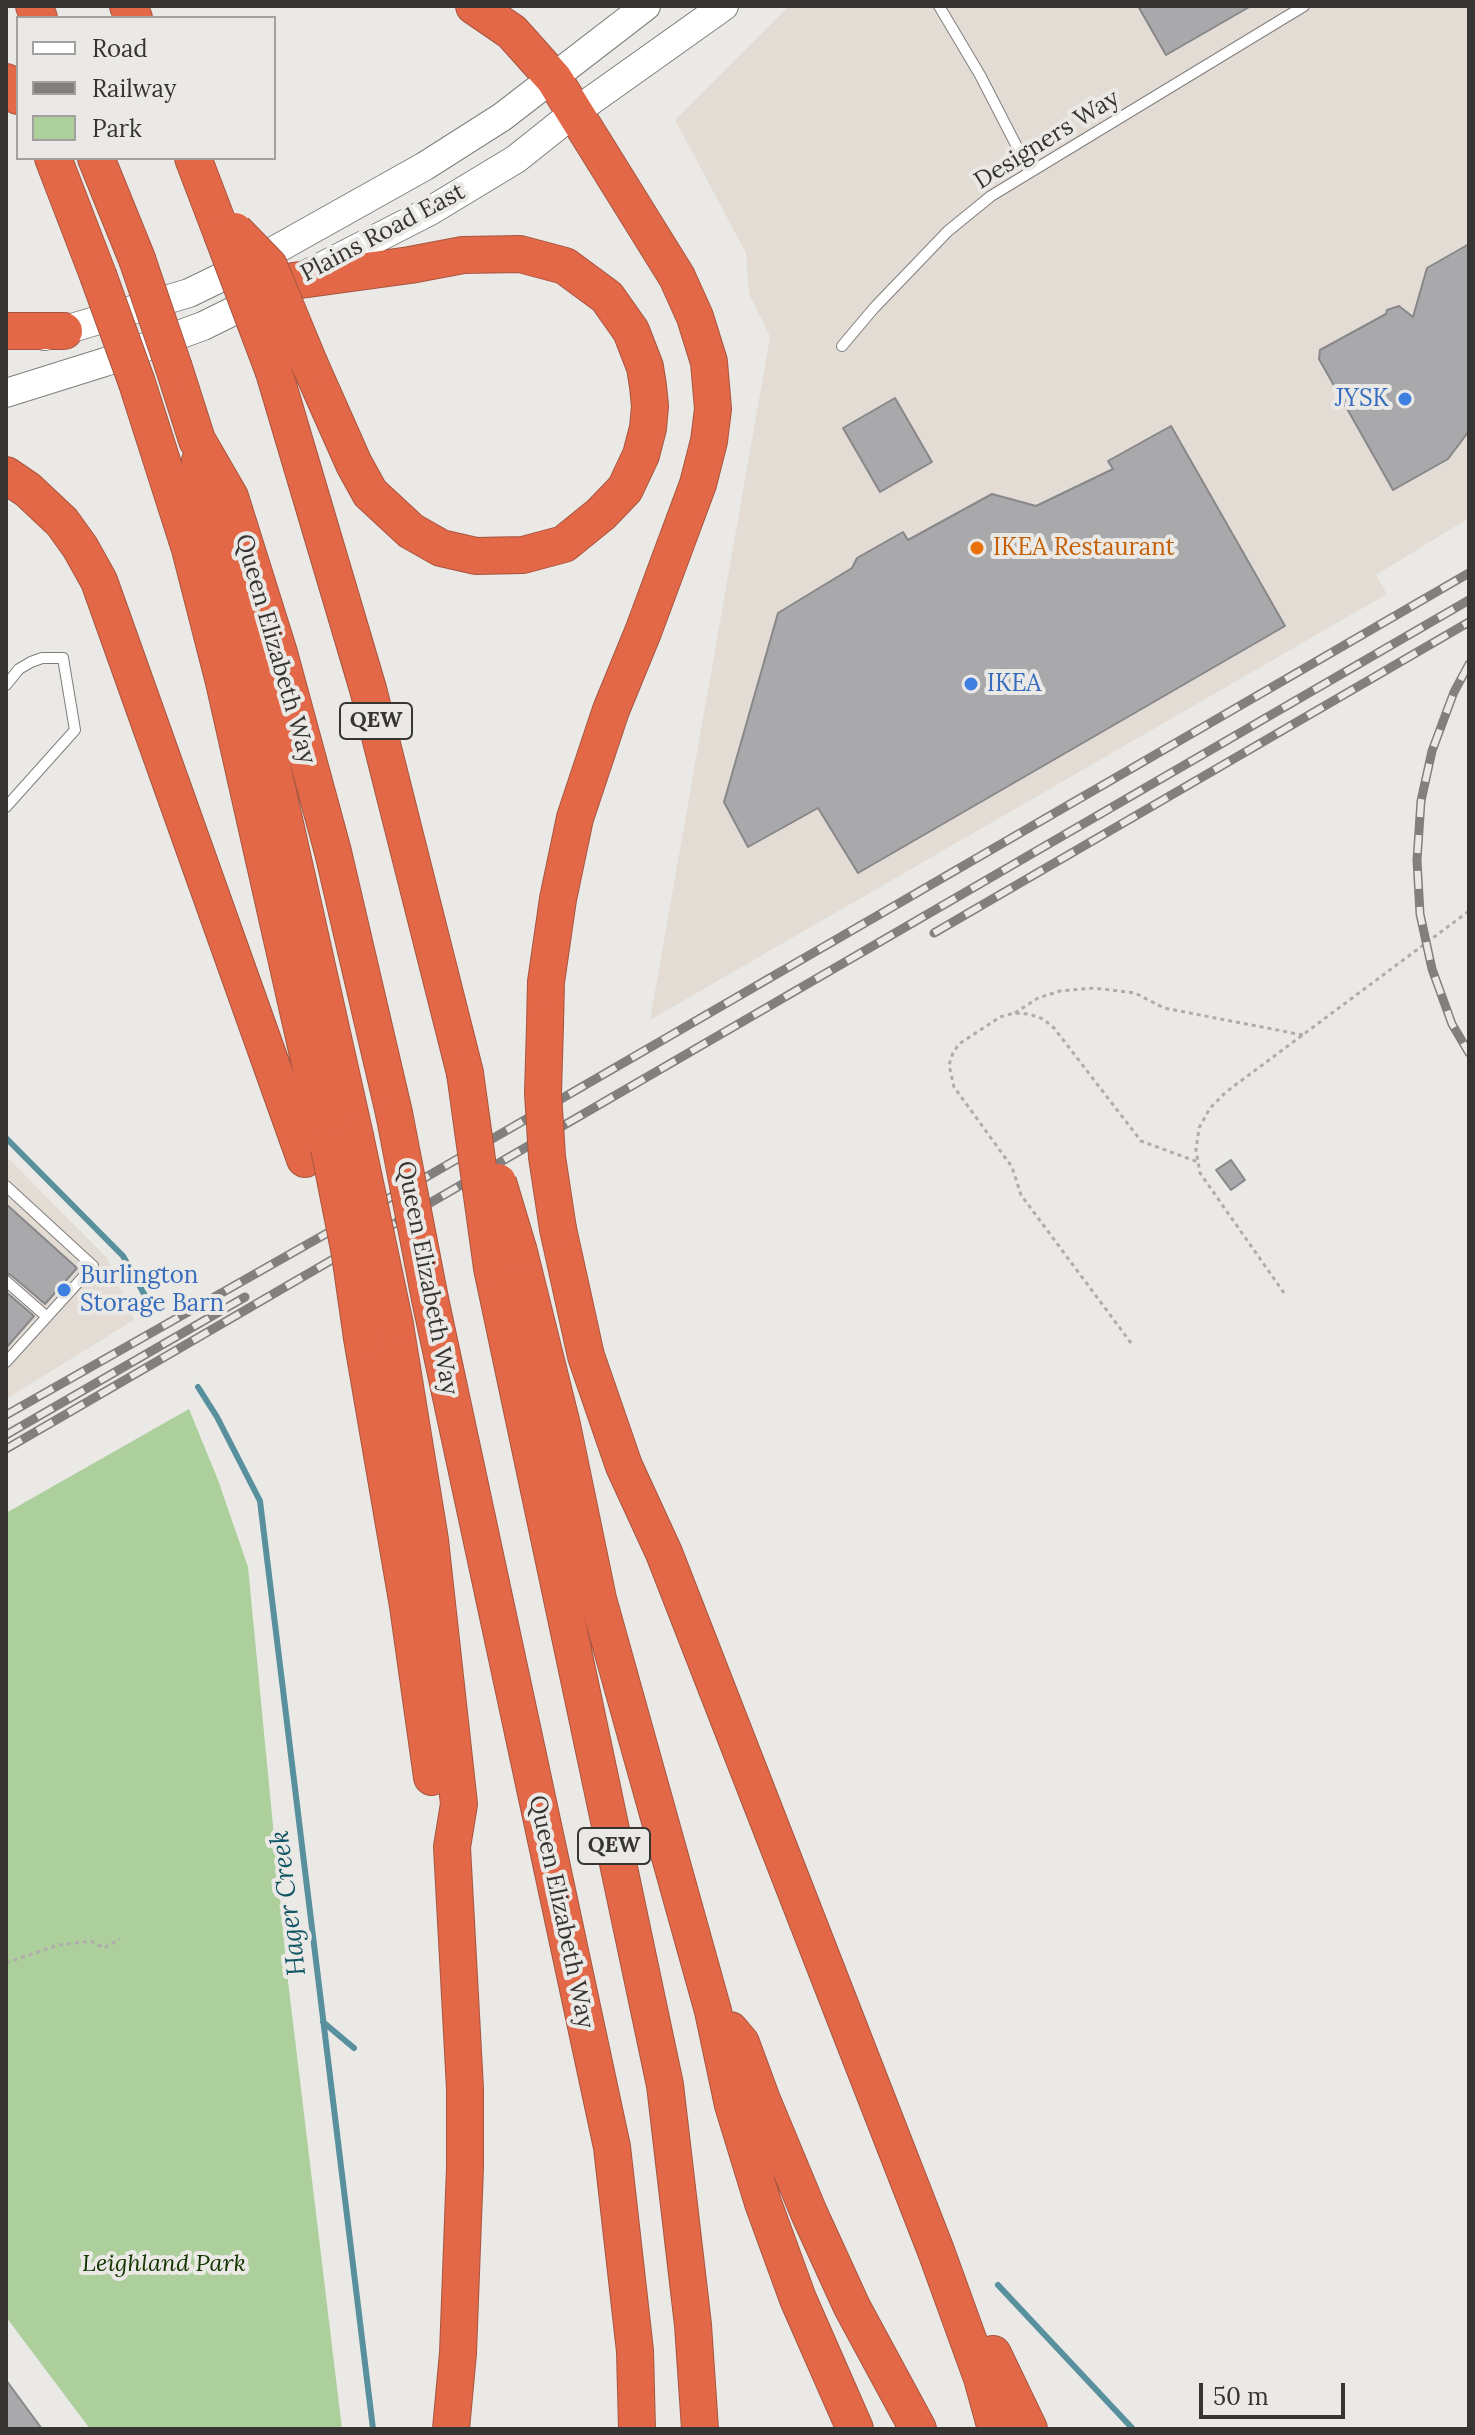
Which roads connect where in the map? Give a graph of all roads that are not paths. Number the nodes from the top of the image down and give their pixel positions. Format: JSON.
{"nodes":[{"id":1,"x":474,"y":6,"type":"edge"},
{"id":2,"x":646,"y":6,"type":"edge"},
{"id":3,"x":724,"y":6,"type":"edge"},
{"id":4,"x":939,"y":6,"type":"edge"},
{"id":5,"x":1304,"y":6,"type":"edge"},
{"id":6,"x":554,"y":79,"type":"junction"},
{"id":7,"x":575,"y":112,"type":"junction"},
{"id":8,"x":54,"y":160,"type":"edge"},
{"id":9,"x":97,"y":160,"type":"edge"},
{"id":10,"x":194,"y":160,"type":"edge"},
{"id":11,"x":1030,"y":172,"type":"junction"},
{"id":12,"x":223,"y":224,"type":"junction"},
{"id":13,"x":293,"y":281,"type":"junction"},
{"id":14,"x":6,"y":331,"type":"edge"},
{"id":15,"x":64,"y":331,"type":"junction"},
{"id":16,"x":842,"y":346,"type":"dead end"},
{"id":17,"x":6,"y":347,"type":"edge"},
{"id":18,"x":6,"y":393,"type":"edge"},
{"id":19,"x":197,"y":440,"type":"junction"},
{"id":20,"x":6,"y":475,"type":"edge"},
{"id":21,"x":7,"y":681,"type":"edge"},
{"id":22,"x":8,"y":801,"type":"edge"},
{"id":23,"x":330,"y":1148,"type":"junction"},
{"id":24,"x":6,"y":1186,"type":"edge"},
{"id":25,"x":505,"y":1260,"type":"junction"},
{"id":26,"x":6,"y":1281,"type":"edge"},
{"id":27,"x":47,"y":1317,"type":"junction"},
{"id":28,"x":6,"y":1362,"type":"edge"},
{"id":29,"x":452,"y":1847,"type":"junction"},
{"id":30,"x":713,"y":2011,"type":"junction"},
{"id":31,"x":936,"y":2251,"type":"junction"},
{"id":32,"x":451,"y":2429,"type":"edge"},
{"id":33,"x":637,"y":2429,"type":"edge"},
{"id":34,"x":700,"y":2429,"type":"edge"},
{"id":35,"x":855,"y":2429,"type":"edge"},
{"id":36,"x":918,"y":2429,"type":"edge"},
{"id":37,"x":996,"y":2429,"type":"edge"},
{"id":38,"x":1029,"y":2429,"type":"edge"}],
"edges":[{"from":1,"to":6,"type":"highway"},
{"from":2,"to":6,"type":"main road","name":"Plains Road East"},
{"from":3,"to":7,"type":"main road","name":"Plains Road East"},
{"from":4,"to":11,"type":"lane"},
{"from":5,"to":11,"type":"lane","name":"Designers Way"},
{"from":6,"to":7,"type":"highway"},
{"from":6,"to":15,"type":"main road","name":"Plains Road East"},
{"from":7,"to":13,"type":"main road","name":"Plains Road East"},
{"from":7,"to":31,"type":"highway","bridge":true},
{"from":8,"to":23,"type":"highway","bridge":true},
{"from":9,"to":19,"type":"highway","name":"Queen Elizabeth Way","number":"QEW","bridge":true},
{"from":10,"to":12,"type":"highway","number":"QEW"},
{"from":11,"to":16,"type":"lane","name":"Designers Way"},
{"from":12,"to":13,"type":"highway","bridge":true},
{"from":12,"to":25,"type":"highway","number":"QEW","bridge":true},
{"from":13,"to":18,"type":"main road","name":"Plains Road East"},
{"from":14,"to":15,"type":"highway"},
{"from":15,"to":17,"type":"main road","name":"Plains Road East"},
{"from":19,"to":23,"type":"highway"},
{"from":19,"to":33,"type":"highway","name":"Queen Elizabeth Way","number":"QEW","bridge":true},
{"from":20,"to":23,"type":"highway"},
{"from":21,"to":22,"type":"lane"},
{"from":23,"to":29,"type":"highway","bridge":true},
{"from":23,"to":29,"type":"highway","bridge":true},
{"from":24,"to":27,"type":"lane"},
{"from":25,"to":30,"type":"highway"},
{"from":25,"to":34,"type":"highway","number":"QEW"},
{"from":26,"to":27,"type":"lane"},
{"from":27,"to":28,"type":"lane"},
{"from":29,"to":32,"type":"highway"},
{"from":30,"to":35,"type":"highway"},
{"from":30,"to":36,"type":"highway"},
{"from":31,"to":37,"type":"highway"},
{"from":31,"to":38,"type":"highway"}]}
